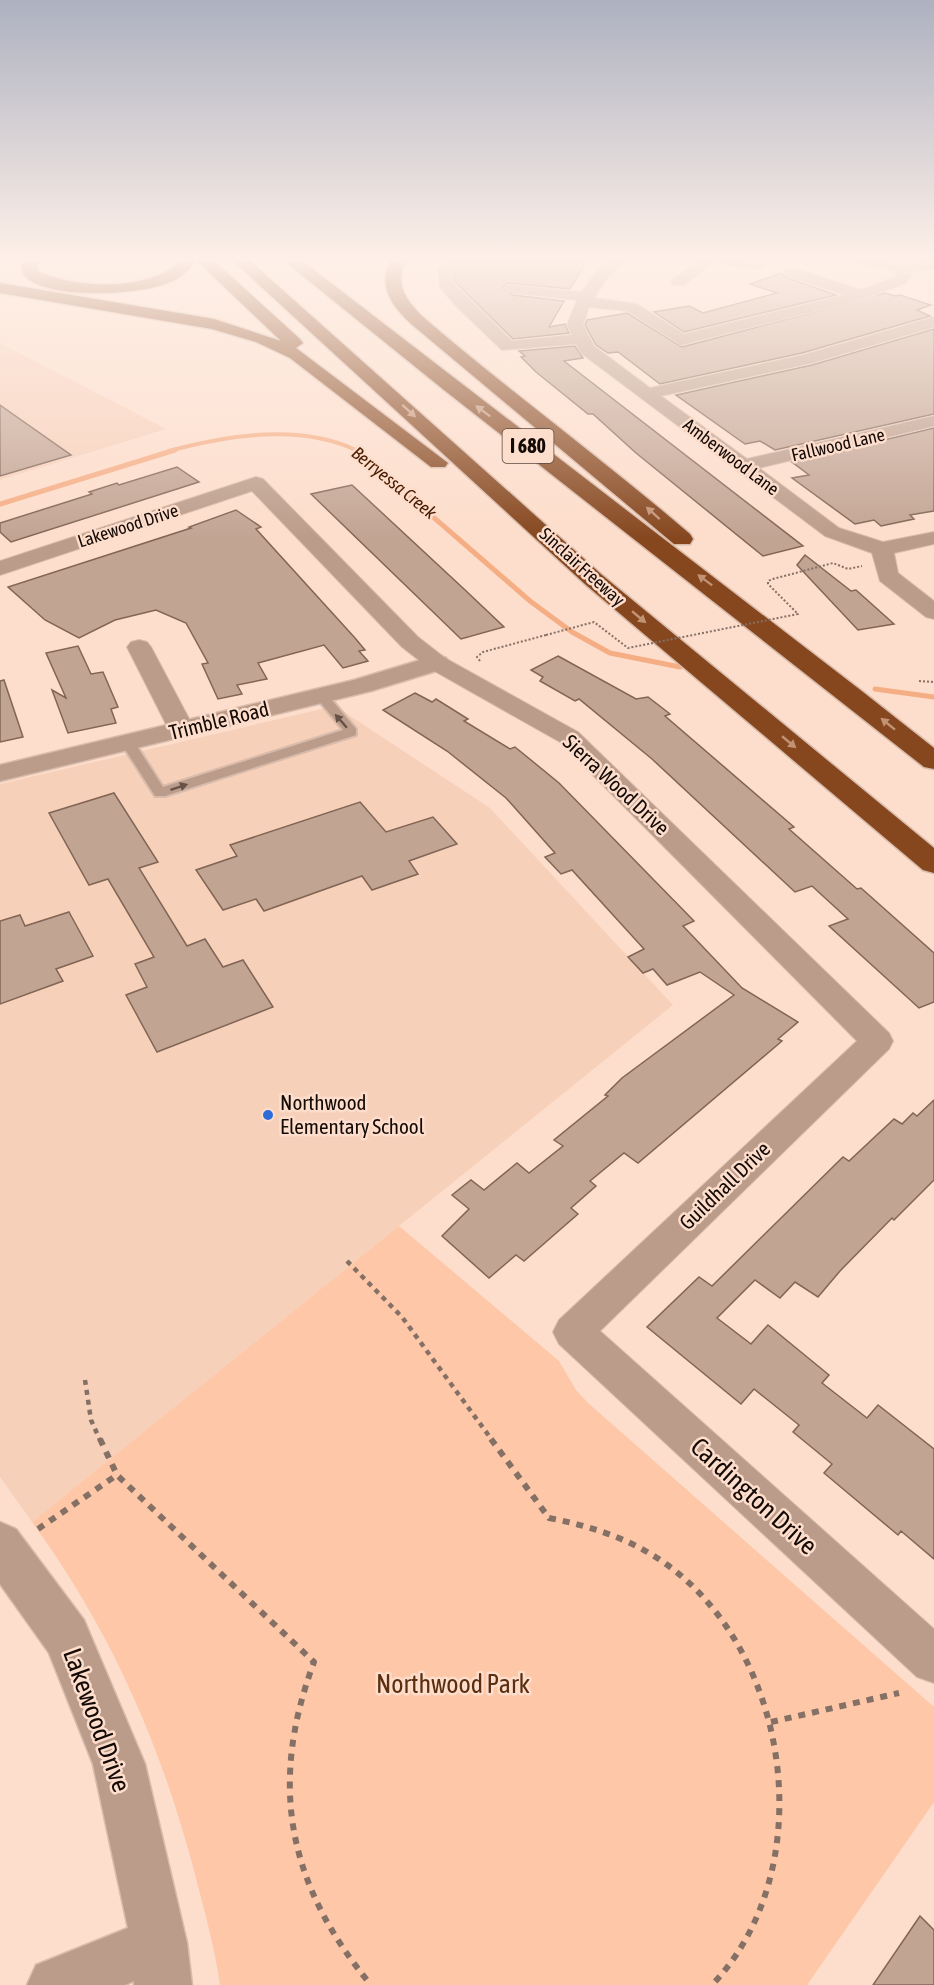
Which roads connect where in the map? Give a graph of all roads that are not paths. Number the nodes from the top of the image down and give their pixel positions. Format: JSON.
{"nodes":[{"id":1,"x":293,"y":353,"type":"edge"},
{"id":2,"x":305,"y":353,"type":"edge"},
{"id":3,"x":342,"y":353,"type":"edge"},
{"id":4,"x":406,"y":353,"type":"edge"},
{"id":5,"x":450,"y":353,"type":"edge"},
{"id":6,"x":456,"y":353,"type":"edge"},
{"id":7,"x":592,"y":353,"type":"edge"},
{"id":8,"x":828,"y":353,"type":"edge"},
{"id":9,"x":472,"y":368,"type":"junction"},
{"id":10,"x":645,"y":394,"type":"junction"},
{"id":11,"x":355,"y":399,"type":"junction"},
{"id":12,"x":934,"y":421,"type":"edge"},
{"id":13,"x":742,"y":466,"type":"junction"},
{"id":14,"x":256,"y":483,"type":"joint"},
{"id":15,"x":934,"y":538,"type":"edge"},
{"id":16,"x":882,"y":549,"type":"junction"},
{"id":17,"x":0,"y":568,"type":"edge"},
{"id":18,"x":594,"y":580,"type":"junction"},
{"id":19,"x":934,"y":612,"type":"edge"},
{"id":20,"x":768,"y":628,"type":"junction"},
{"id":21,"x":139,"y":646,"type":"dead end"},
{"id":22,"x":437,"y":663,"type":"junction"},
{"id":23,"x":321,"y":696,"type":"junction"},
{"id":24,"x":182,"y":730,"type":"junction"},
{"id":25,"x":128,"y":743,"type":"junction"},
{"id":26,"x":934,"y":761,"type":"edge"},
{"id":27,"x":0,"y":773,"type":"edge"},
{"id":28,"x":934,"y":863,"type":"edge"},
{"id":29,"x":877,"y":1041,"type":"joint"},
{"id":30,"x":573,"y":1332,"type":"joint"},
{"id":31,"x":19,"y":1537,"type":"edge"},
{"id":32,"x":934,"y":1660,"type":"edge"},
{"id":33,"x":161,"y":1964,"type":"edge"},
{"id":34,"x":56,"y":1985,"type":"edge"}],
"edges":[{"from":1,"to":11,"type":"highway"},
{"from":2,"to":11,"type":"highway"},
{"from":3,"to":18,"type":"highway","name":"Sinclair Freeway","number":"I 680","one_way":true},
{"from":20,"to":4,"type":"highway","number":"I 680","one_way":true},
{"from":5,"to":9,"type":"highway"},
{"from":6,"to":9,"type":"highway"},
{"from":7,"to":10,"type":"street","name":"Amberwood Lane"},
{"from":8,"to":10,"type":"street"},
{"from":20,"to":9,"type":"highway","one_way":true},
{"from":10,"to":13,"type":"street","name":"Amberwood Lane"},
{"from":11,"to":18,"type":"highway"},
{"from":12,"to":13,"type":"street","name":"Fallwood Lane"},
{"from":13,"to":16,"type":"street","name":"Amberwood Lane"},
{"from":14,"to":17,"type":"street","name":"Lakewood Drive"},
{"from":14,"to":22,"type":"street","name":"Sierra Wood Drive"},
{"from":15,"to":16,"type":"street"},
{"from":16,"to":19,"type":"street"},
{"from":18,"to":28,"type":"highway","name":"Sinclair Freeway","number":"I 680","one_way":true},
{"from":26,"to":20,"type":"highway","number":"I 680","one_way":true},
{"from":21,"to":24,"type":"street"},
{"from":22,"to":23,"type":"street","name":"Trimble Road"},
{"from":22,"to":29,"type":"street","name":"Sierra Wood Drive"},
{"from":23,"to":24,"type":"street","name":"Trimble Road"},
{"from":25,"to":23,"type":"lane","one_way":true},
{"from":24,"to":25,"type":"street","name":"Trimble Road"},
{"from":25,"to":27,"type":"street","name":"Trimble Road"},
{"from":29,"to":30,"type":"street","name":"Guildhall Drive"},
{"from":30,"to":32,"type":"street","name":"Cardington Drive"},
{"from":31,"to":33,"type":"street","name":"Lakewood Drive"},
{"from":33,"to":34,"type":"street"}]}
